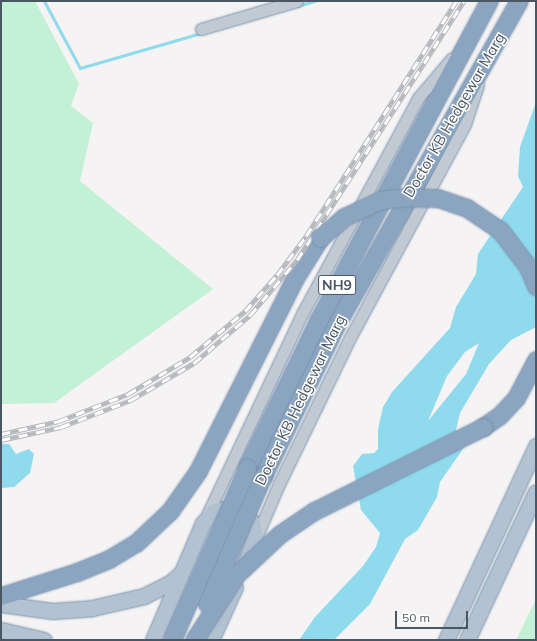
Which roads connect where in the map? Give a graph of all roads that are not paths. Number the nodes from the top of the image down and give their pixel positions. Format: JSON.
{"nodes":[{"id":1,"x":297,"y":1,"type":"edge"},
{"id":2,"x":489,"y":1,"type":"edge"},
{"id":3,"x":520,"y":1,"type":"edge"},
{"id":4,"x":201,"y":29,"type":"dead end"},
{"id":5,"x":466,"y":42,"type":"junction"},
{"id":6,"x":490,"y":51,"type":"junction"},
{"id":7,"x":536,"y":286,"type":"edge"},
{"id":8,"x":536,"y":360,"type":"edge"},
{"id":9,"x":536,"y":446,"type":"edge"},
{"id":10,"x":536,"y":492,"type":"edge"},
{"id":11,"x":204,"y":523,"type":"junction"},
{"id":12,"x":252,"y":547,"type":"junction"},
{"id":13,"x":186,"y":564,"type":"junction"},
{"id":14,"x":174,"y":590,"type":"junction"},
{"id":15,"x":1,"y":596,"type":"edge"},
{"id":16,"x":1,"y":604,"type":"edge"},
{"id":17,"x":221,"y":617,"type":"junction"},
{"id":18,"x":1,"y":630,"type":"edge"},
{"id":19,"x":44,"y":640,"type":"edge"},
{"id":20,"x":153,"y":640,"type":"edge"},
{"id":21,"x":172,"y":640,"type":"edge"},
{"id":22,"x":193,"y":640,"type":"edge"},
{"id":23,"x":212,"y":640,"type":"edge"},
{"id":24,"x":218,"y":640,"type":"edge"},
{"id":25,"x":446,"y":640,"type":"edge"},
{"id":26,"x":467,"y":640,"type":"edge"}],
"edges":[{"from":1,"to":4,"type":"street"},
{"from":2,"to":5,"type":"highway","name":"Doctor KB Hedgewar Marg","number":"NH9"},
{"from":3,"to":6,"type":"highway","name":"Doctor KB Hedgewar Marg"},
{"from":5,"to":11,"type":"street"},
{"from":5,"to":21,"type":"highway","name":"Doctor KB Hedgewar Marg","number":"NH9","bridge":true},
{"from":6,"to":12,"type":"street"},
{"from":6,"to":22,"type":"highway","name":"Doctor KB Hedgewar Marg","number":"NH9","bridge":true},
{"from":7,"to":15,"type":"highway","bridge":true},
{"from":8,"to":22,"type":"highway","bridge":true},
{"from":9,"to":25,"type":"main road"},
{"from":10,"to":26,"type":"main road"},
{"from":11,"to":12,"type":"main road"},
{"from":11,"to":13,"type":"main road"},
{"from":12,"to":17,"type":"main road"},
{"from":13,"to":14,"type":"main road"},
{"from":13,"to":16,"type":"main road"},
{"from":14,"to":17,"type":"main road"},
{"from":14,"to":20,"type":"main road"},
{"from":17,"to":23,"type":"main road"},
{"from":17,"to":24,"type":"main road"},
{"from":18,"to":19,"type":"main road"}]}
